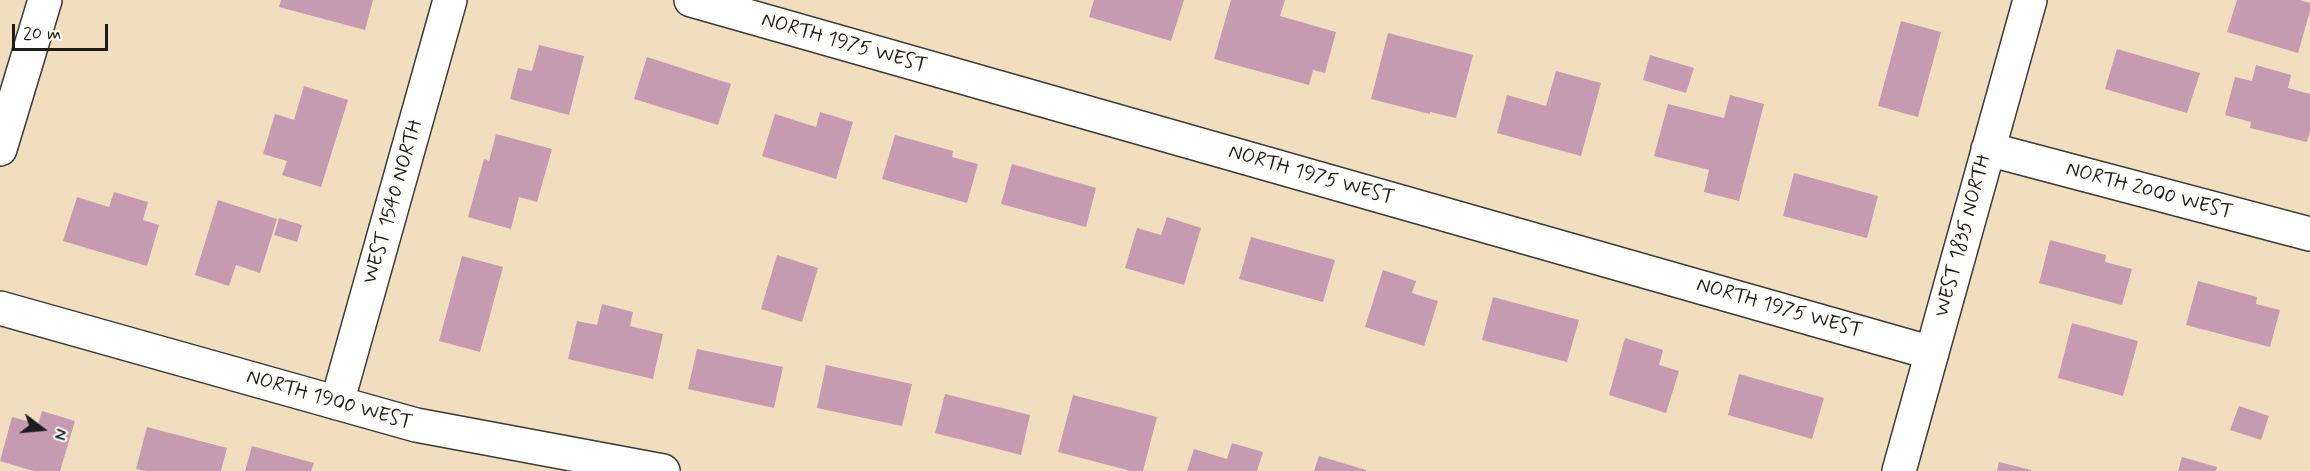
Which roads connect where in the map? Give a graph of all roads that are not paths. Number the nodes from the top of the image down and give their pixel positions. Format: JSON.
{"nodes":[{"id":1,"x":45,"y":0,"type":"edge"},
{"id":2,"x":450,"y":0,"type":"edge"},
{"id":3,"x":691,"y":0,"type":"edge"},
{"id":4,"x":2030,"y":0,"type":"edge"},
{"id":5,"x":0,"y":149,"type":"edge"},
{"id":6,"x":1988,"y":149,"type":"junction"},
{"id":7,"x":2310,"y":234,"type":"edge"},
{"id":8,"x":0,"y":308,"type":"edge"},
{"id":9,"x":1932,"y":353,"type":"junction"},
{"id":10,"x":337,"y":403,"type":"junction"},
{"id":11,"x":663,"y":471,"type":"edge"},
{"id":12,"x":1899,"y":471,"type":"edge"}],
"edges":[{"from":1,"to":5,"type":"street"},
{"from":2,"to":10,"type":"street","name":"WEST 1540 NORTH"},
{"from":3,"to":9,"type":"street","name":"NORTH 1975 WEST"},
{"from":4,"to":6,"type":"street","name":"WEST 1835 NORTH"},
{"from":6,"to":7,"type":"street","name":"NORTH 2000 WEST"},
{"from":6,"to":9,"type":"street","name":"WEST 1835 NORTH"},
{"from":8,"to":10,"type":"street","name":"NORTH 1900 WEST"},
{"from":9,"to":12,"type":"street","name":"WEST 1835 NORTH"},
{"from":10,"to":11,"type":"street","name":"NORTH 1900 WEST"}]}
